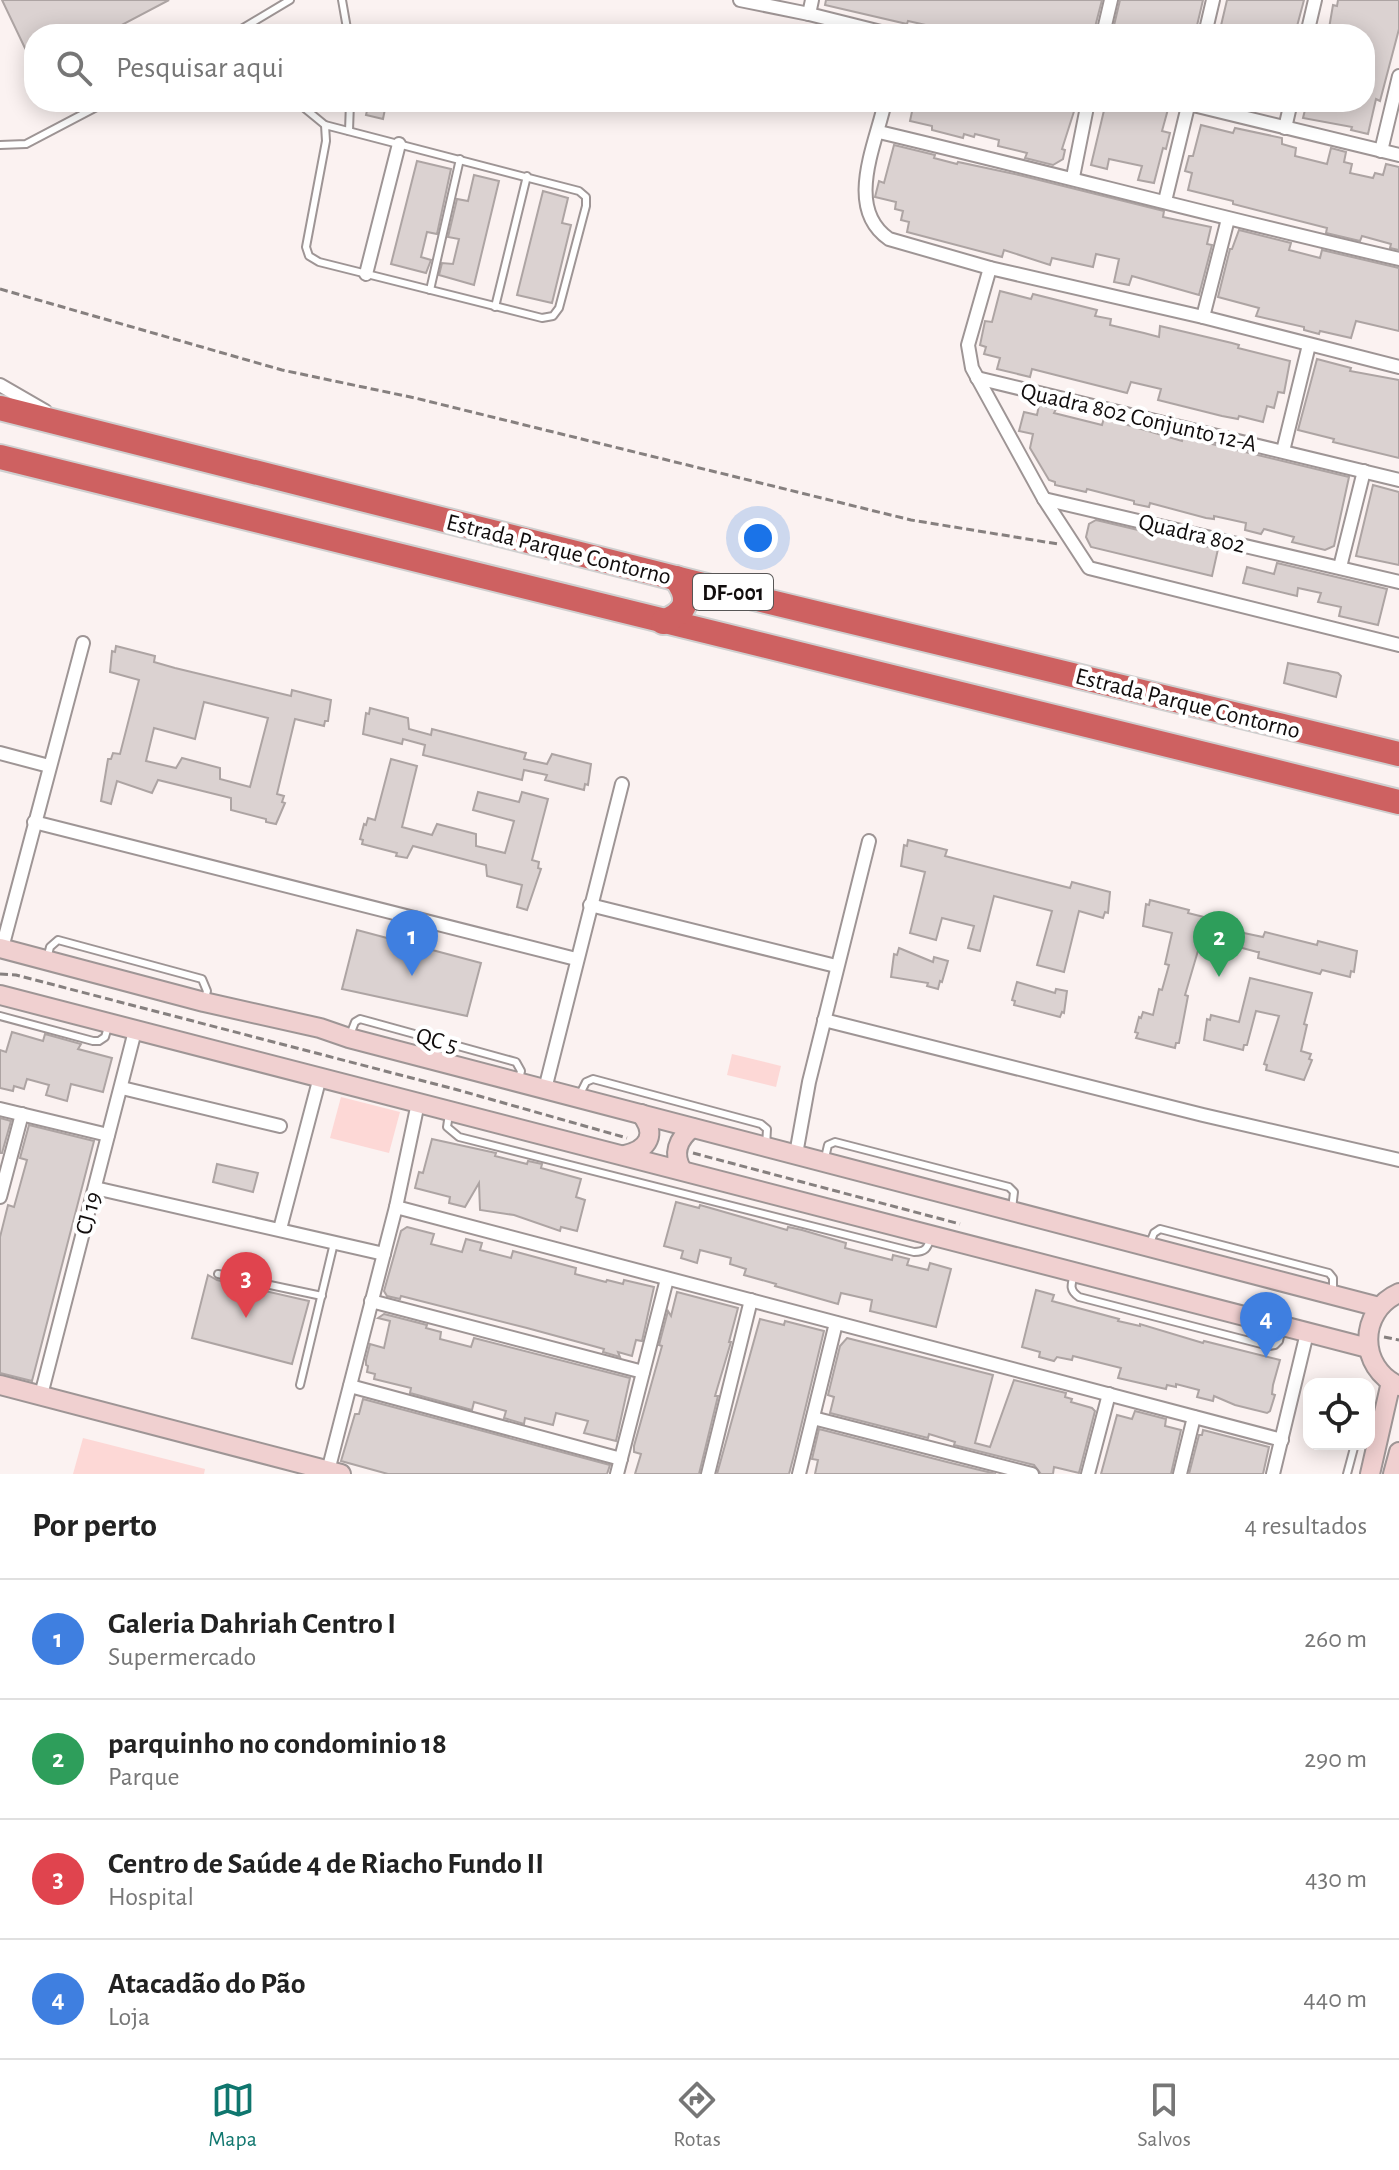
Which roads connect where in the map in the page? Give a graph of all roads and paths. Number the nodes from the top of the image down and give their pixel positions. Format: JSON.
{"nodes":[{"id":1,"x":290,"y":0,"type":"edge"},
{"id":2,"x":342,"y":0,"type":"edge"},
{"id":3,"x":740,"y":0,"type":"edge"},
{"id":4,"x":812,"y":0,"type":"edge"},
{"id":5,"x":1111,"y":0,"type":"edge"},
{"id":6,"x":1213,"y":0,"type":"edge"},
{"id":7,"x":1315,"y":0,"type":"edge"},
{"id":8,"x":809,"y":14,"type":"junction"},
{"id":9,"x":250,"y":24,"type":"edge"},
{"id":10,"x":346,"y":24,"type":"edge"},
{"id":11,"x":849,"y":24,"type":"edge"},
{"id":12,"x":1105,"y":24,"type":"edge"},
{"id":13,"x":1207,"y":24,"type":"edge"},
{"id":14,"x":1309,"y":24,"type":"edge"},
{"id":15,"x":1399,"y":76,"type":"edge"},
{"id":16,"x":87,"y":112,"type":"edge"},
{"id":17,"x":309,"y":112,"type":"edge"},
{"id":18,"x":350,"y":112,"type":"edge"},
{"id":19,"x":883,"y":112,"type":"edge"},
{"id":20,"x":1086,"y":112,"type":"edge"},
{"id":21,"x":1187,"y":112,"type":"edge"},
{"id":22,"x":1224,"y":112,"type":"edge"},
{"id":23,"x":1289,"y":112,"type":"edge"},
{"id":24,"x":325,"y":125,"type":"junction"},
{"id":25,"x":1285,"y":128,"type":"junction"},
{"id":26,"x":349,"y":131,"type":"junction"},
{"id":27,"x":879,"y":132,"type":"junction"},
{"id":28,"x":399,"y":144,"type":"junction"},
{"id":29,"x":0,"y":145,"type":"edge"},
{"id":30,"x":1381,"y":151,"type":"junction"},
{"id":31,"x":1399,"y":155,"type":"edge"},
{"id":32,"x":460,"y":159,"type":"junction"},
{"id":33,"x":527,"y":176,"type":"junction"},
{"id":34,"x":1073,"y":177,"type":"junction"},
{"id":35,"x":1165,"y":201,"type":"junction"},
{"id":36,"x":1228,"y":219,"type":"junction"},
{"id":37,"x":1399,"y":259,"type":"edge"},
{"id":38,"x":990,"y":268,"type":"junction"},
{"id":39,"x":366,"y":274,"type":"junction"},
{"id":40,"x":0,"y":289,"type":"edge"},
{"id":41,"x":430,"y":290,"type":"junction"},
{"id":42,"x":495,"y":307,"type":"junction"},
{"id":43,"x":1203,"y":317,"type":"junction"},
{"id":44,"x":1309,"y":345,"type":"junction"},
{"id":45,"x":1399,"y":367,"type":"edge"},
{"id":46,"x":977,"y":378,"type":"junction"},
{"id":47,"x":0,"y":385,"type":"edge"},
{"id":48,"x":0,"y":408,"type":"edge"},
{"id":49,"x":68,"y":425,"type":"junction"},
{"id":50,"x":1283,"y":451,"type":"junction"},
{"id":51,"x":0,"y":457,"type":"edge"},
{"id":52,"x":1364,"y":471,"type":"junction"},
{"id":53,"x":1399,"y":480,"type":"edge"},
{"id":54,"x":1044,"y":499,"type":"junction"},
{"id":55,"x":1073,"y":547,"type":"junction"},
{"id":56,"x":1340,"y":567,"type":"junction"},
{"id":57,"x":676,"y":578,"type":"junction"},
{"id":58,"x":1399,"y":582,"type":"edge"},
{"id":59,"x":766,"y":601,"type":"junction"},
{"id":60,"x":663,"y":622,"type":"junction"},
{"id":61,"x":754,"y":642,"type":"junction"},
{"id":62,"x":83,"y":643,"type":"dead end"},
{"id":63,"x":1399,"y":645,"type":"edge"},
{"id":64,"x":0,"y":753,"type":"edge"},
{"id":65,"x":1399,"y":754,"type":"edge"},
{"id":66,"x":49,"y":766,"type":"junction"},
{"id":67,"x":622,"y":784,"type":"dead end"},
{"id":68,"x":1399,"y":802,"type":"edge"},
{"id":69,"x":34,"y":822,"type":"junction"},
{"id":70,"x":869,"y":841,"type":"dead end"},
{"id":71,"x":590,"y":905,"type":"junction"},
{"id":72,"x":1,"y":948,"type":"edge"},
{"id":73,"x":576,"y":959,"type":"junction"},
{"id":74,"x":836,"y":966,"type":"junction"},
{"id":75,"x":0,"y":974,"type":"edge"},
{"id":76,"x":0,"y":995,"type":"edge"},
{"id":77,"x":0,"y":1016,"type":"edge"},
{"id":78,"x":824,"y":1020,"type":"junction"},
{"id":79,"x":108,"y":1024,"type":"junction"},
{"id":80,"x":320,"y":1028,"type":"junction"},
{"id":81,"x":135,"y":1031,"type":"junction"},
{"id":82,"x":323,"y":1056,"type":"junction"},
{"id":83,"x":320,"y":1077,"type":"junction"},
{"id":84,"x":122,"y":1088,"type":"junction"},
{"id":85,"x":545,"y":1089,"type":"junction"},
{"id":86,"x":578,"y":1098,"type":"junction"},
{"id":87,"x":418,"y":1103,"type":"junction"},
{"id":88,"x":0,"y":1109,"type":"edge"},
{"id":89,"x":449,"y":1111,"type":"junction"},
{"id":90,"x":22,"y":1114,"type":"junction"},
{"id":91,"x":641,"y":1114,"type":"junction"},
{"id":92,"x":280,"y":1126,"type":"dead end"},
{"id":93,"x":692,"y":1128,"type":"junction"},
{"id":94,"x":108,"y":1135,"type":"junction"},
{"id":95,"x":646,"y":1143,"type":"junction"},
{"id":96,"x":766,"y":1146,"type":"junction"},
{"id":97,"x":678,"y":1149,"type":"junction"},
{"id":98,"x":796,"y":1154,"type":"junction"},
{"id":99,"x":625,"y":1155,"type":"junction"},
{"id":100,"x":1399,"y":1160,"type":"edge"},
{"id":101,"x":682,"y":1170,"type":"junction"},
{"id":102,"x":95,"y":1188,"type":"junction"},
{"id":103,"x":0,"y":1197,"type":"edge"},
{"id":104,"x":396,"y":1207,"type":"junction"},
{"id":105,"x":969,"y":1227,"type":"dead end"},
{"id":106,"x":280,"y":1229,"type":"junction"},
{"id":107,"x":932,"y":1235,"type":"junction"},
{"id":108,"x":334,"y":1243,"type":"junction"},
{"id":109,"x":384,"y":1254,"type":"junction"},
{"id":110,"x":218,"y":1274,"type":"dead end"},
{"id":111,"x":667,"y":1279,"type":"junction"},
{"id":112,"x":1399,"y":1293,"type":"edge"},
{"id":113,"x":322,"y":1296,"type":"junction"},
{"id":114,"x":751,"y":1300,"type":"junction"},
{"id":115,"x":371,"y":1301,"type":"junction"},
{"id":116,"x":1379,"y":1307,"type":"junction"},
{"id":117,"x":836,"y":1323,"type":"junction"},
{"id":118,"x":1307,"y":1333,"type":"junction"},
{"id":119,"x":1399,"y":1340,"type":"edge"},
{"id":120,"x":1368,"y":1341,"type":"junction"},
{"id":121,"x":643,"y":1372,"type":"junction"},
{"id":122,"x":1395,"y":1384,"type":"edge"},
{"id":123,"x":0,"y":1385,"type":"edge"},
{"id":124,"x":300,"y":1385,"type":"dead end"},
{"id":125,"x":350,"y":1386,"type":"junction"},
{"id":126,"x":1109,"y":1394,"type":"junction"},
{"id":127,"x":41,"y":1395,"type":"junction"},
{"id":128,"x":1194,"y":1417,"type":"junction"},
{"id":129,"x":813,"y":1418,"type":"junction"},
{"id":130,"x":1375,"y":1427,"type":"edge"},
{"id":131,"x":1282,"y":1440,"type":"junction"},
{"id":132,"x":1353,"y":1450,"type":"edge"},
{"id":133,"x":1373,"y":1450,"type":"edge"},
{"id":134,"x":1399,"y":1452,"type":"edge"},
{"id":135,"x":621,"y":1459,"type":"junction"},
{"id":136,"x":334,"y":1472,"type":"edge"},
{"id":137,"x":617,"y":1474,"type":"edge"},
{"id":138,"x":708,"y":1474,"type":"edge"},
{"id":139,"x":799,"y":1474,"type":"edge"},
{"id":140,"x":1032,"y":1474,"type":"edge"},
{"id":141,"x":1088,"y":1474,"type":"edge"},
{"id":142,"x":1180,"y":1474,"type":"edge"},
{"id":143,"x":1273,"y":1474,"type":"edge"},
{"id":144,"x":1347,"y":1474,"type":"edge"},
{"id":145,"x":1370,"y":1474,"type":"edge"},
{"id":146,"x":1393,"y":1474,"type":"edge"}],
"edges":[{"from":1,"to":9,"type":"lane"},
{"from":2,"to":10,"type":"lane"},
{"from":3,"to":8,"type":"street"},
{"from":4,"to":8,"type":"street"},
{"from":5,"to":12,"type":"street"},
{"from":6,"to":13,"type":"street"},
{"from":7,"to":14,"type":"street"},
{"from":8,"to":11,"type":"street"},
{"from":15,"to":30,"type":"street"},
{"from":16,"to":29,"type":"lane"},
{"from":17,"to":24,"type":"lane"},
{"from":18,"to":26,"type":"lane"},
{"from":19,"to":27,"type":"street"},
{"from":20,"to":34,"type":"street"},
{"from":21,"to":35,"type":"street"},
{"from":22,"to":25,"type":"street"},
{"from":23,"to":25,"type":"street"},
{"from":24,"to":26,"type":"lane"},
{"from":24,"to":39,"type":"lane"},
{"from":25,"to":30,"type":"street"},
{"from":26,"to":28,"type":"lane"},
{"from":27,"to":34,"type":"street"},
{"from":27,"to":38,"type":"street"},
{"from":28,"to":32,"type":"lane"},
{"from":28,"to":39,"type":"street"},
{"from":30,"to":31,"type":"street"},
{"from":32,"to":33,"type":"lane"},
{"from":32,"to":41,"type":"lane"},
{"from":33,"to":42,"type":"lane"},
{"from":33,"to":42,"type":"lane"},
{"from":34,"to":35,"type":"street"},
{"from":35,"to":36,"type":"street"},
{"from":36,"to":37,"type":"street"},
{"from":36,"to":43,"type":"street"},
{"from":38,"to":43,"type":"street"},
{"from":38,"to":46,"type":"street"},
{"from":39,"to":41,"type":"lane"},
{"from":40,"to":55,"type":"path"},
{"from":41,"to":42,"type":"lane"},
{"from":43,"to":44,"type":"street"},
{"from":44,"to":45,"type":"street"},
{"from":44,"to":50,"type":"street"},
{"from":46,"to":50,"type":"street","name":"Quadra 802 Conjunto 12-A"},
{"from":46,"to":54,"type":"street","name":"Quadra 802 Conjunto 12-A"},
{"from":47,"to":49,"type":"street"},
{"from":48,"to":49,"type":"highway","name":"Estrada Parque Contorno","number":"DF-001"},
{"from":49,"to":57,"type":"highway","name":"Estrada Parque Contorno","number":"DF-001"},
{"from":50,"to":52,"type":"street","name":"Quadra 802 Conjunto 12-A"},
{"from":51,"to":60,"type":"highway","name":"Estrada Parque Contorno","number":"DF-001"},
{"from":52,"to":53,"type":"street","name":"Quadra 802 Conjunto 12-A"},
{"from":52,"to":56,"type":"street"},
{"from":54,"to":55,"type":"street","name":"Quadra 802 Conjunto 12-A"},
{"from":54,"to":56,"type":"street","name":"Quadra 802"},
{"from":55,"to":63,"type":"street","name":"Quadra 802 Conjunto 12-A"},
{"from":56,"to":58,"type":"street"},
{"from":57,"to":59,"type":"highway","name":"Estrada Parque Contorno","number":"DF-001"},
{"from":57,"to":60,"type":"highway"},
{"from":59,"to":61,"type":"highway"},
{"from":59,"to":65,"type":"highway","name":"Estrada Parque Contorno","number":"DF-001"},
{"from":60,"to":61,"type":"highway","name":"Estrada Parque Contorno","number":"DF-001"},
{"from":61,"to":68,"type":"highway","name":"Estrada Parque Contorno","number":"DF-001"},
{"from":62,"to":66,"type":"street"},
{"from":64,"to":66,"type":"street"},
{"from":66,"to":69,"type":"street"},
{"from":67,"to":71,"type":"street"},
{"from":69,"to":72,"type":"street"},
{"from":69,"to":73,"type":"street"},
{"from":70,"to":74,"type":"street"},
{"from":71,"to":73,"type":"street"},
{"from":71,"to":74,"type":"street"},
{"from":72,"to":80,"type":"main road"},
{"from":73,"to":85,"type":"street"},
{"from":74,"to":78,"type":"street"},
{"from":75,"to":82,"type":"path"},
{"from":76,"to":79,"type":"main road"},
{"from":77,"to":79,"type":"lane"},
{"from":78,"to":98,"type":"street"},
{"from":78,"to":100,"type":"street"},
{"from":79,"to":81,"type":"main road"},
{"from":80,"to":82,"type":"path"},
{"from":80,"to":85,"type":"main road"},
{"from":81,"to":83,"type":"main road"},
{"from":81,"to":84,"type":"street","name":"CJ 19"},
{"from":82,"to":95,"type":"path"},
{"from":83,"to":87,"type":"main road"},
{"from":83,"to":106,"type":"street"},
{"from":84,"to":92,"type":"street"},
{"from":84,"to":94,"type":"street","name":"CJ 19"},
{"from":85,"to":86,"type":"main road"},
{"from":86,"to":91,"type":"main road"},
{"from":86,"to":96,"type":"lane"},
{"from":87,"to":89,"type":"main road"},
{"from":87,"to":104,"type":"street"},
{"from":88,"to":90,"type":"street"},
{"from":89,"to":99,"type":"main road"},
{"from":89,"to":107,"type":"lane"},
{"from":90,"to":94,"type":"street"},
{"from":90,"to":103,"type":"street"},
{"from":91,"to":93,"type":"main road"},
{"from":91,"to":95,"type":"main road"},
{"from":93,"to":96,"type":"main road"},
{"from":93,"to":97,"type":"main road"},
{"from":94,"to":102,"type":"street","name":"CJ 19"},
{"from":95,"to":99,"type":"main road"},
{"from":96,"to":98,"type":"main road"},
{"from":97,"to":101,"type":"main road"},
{"from":97,"to":105,"type":"path"},
{"from":98,"to":116,"type":"main road"},
{"from":99,"to":101,"type":"main road"},
{"from":101,"to":107,"type":"main road"},
{"from":102,"to":106,"type":"street"},
{"from":102,"to":127,"type":"street","name":"CJ 19"},
{"from":104,"to":109,"type":"street"},
{"from":104,"to":111,"type":"street"},
{"from":106,"to":108,"type":"street"},
{"from":107,"to":118,"type":"main road"},
{"from":108,"to":109,"type":"street"},
{"from":108,"to":113,"type":"lane"},
{"from":109,"to":115,"type":"street"},
{"from":110,"to":113,"type":"lane"},
{"from":111,"to":114,"type":"street"},
{"from":111,"to":121,"type":"street"},
{"from":112,"to":116,"type":"main road"},
{"from":113,"to":124,"type":"lane"},
{"from":114,"to":117,"type":"street"},
{"from":114,"to":138,"type":"street"},
{"from":115,"to":121,"type":"street"},
{"from":115,"to":125,"type":"street"},
{"from":116,"to":120,"type":"main road"},
{"from":117,"to":126,"type":"street"},
{"from":117,"to":129,"type":"street"},
{"from":118,"to":120,"type":"main road"},
{"from":118,"to":131,"type":"street"},
{"from":119,"to":120,"type":"path"},
{"from":120,"to":122,"type":"main road"},
{"from":121,"to":135,"type":"street"},
{"from":122,"to":130,"type":"main road"},
{"from":123,"to":127,"type":"main road"},
{"from":125,"to":135,"type":"street"},
{"from":125,"to":136,"type":"street"},
{"from":126,"to":128,"type":"street"},
{"from":126,"to":141,"type":"street"},
{"from":127,"to":136,"type":"main road"},
{"from":128,"to":131,"type":"street"},
{"from":128,"to":142,"type":"street"},
{"from":129,"to":139,"type":"street"},
{"from":129,"to":140,"type":"street"},
{"from":131,"to":143,"type":"street"},
{"from":132,"to":144,"type":"lane"},
{"from":133,"to":145,"type":"main road"},
{"from":134,"to":146,"type":"main road"},
{"from":135,"to":137,"type":"street"}]}
